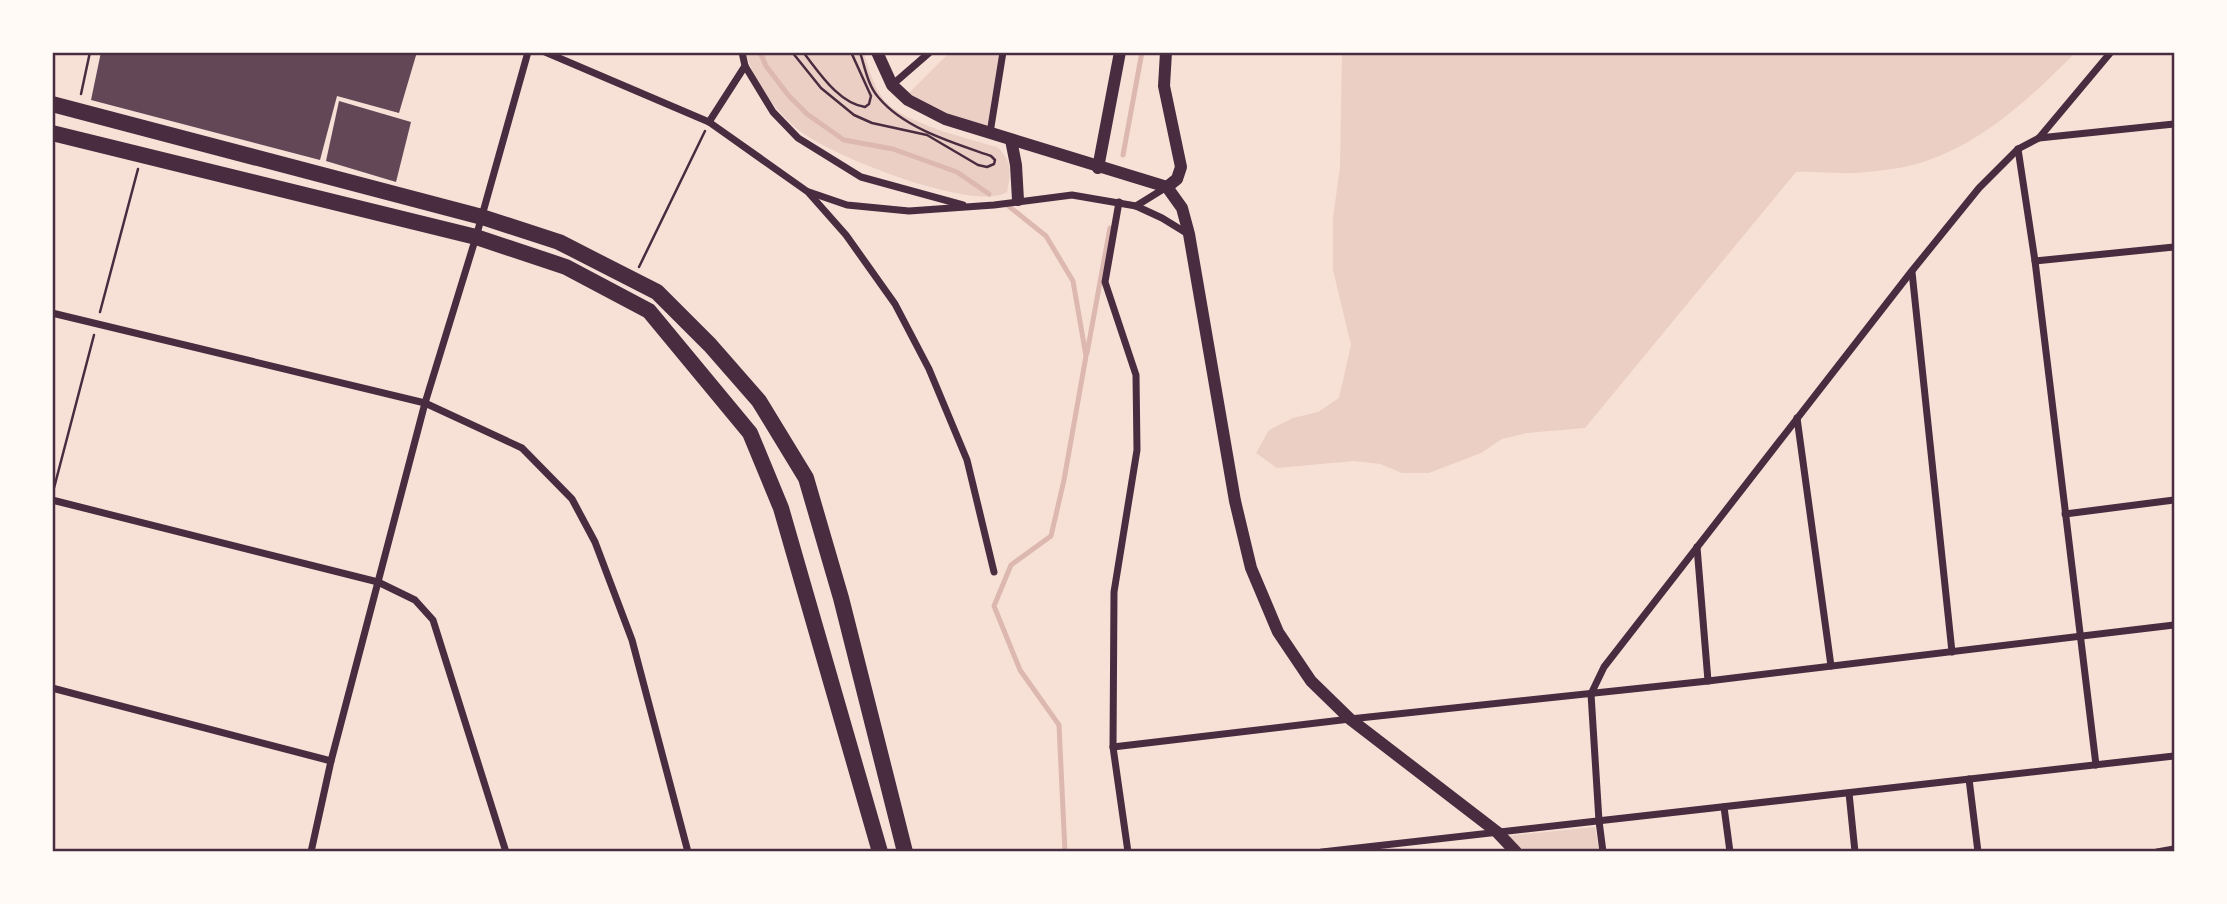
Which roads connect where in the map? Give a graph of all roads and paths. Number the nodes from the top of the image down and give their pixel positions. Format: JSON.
{"nodes":[{"id":1,"x":90,"y":52,"type":"edge"},
{"id":2,"x":528,"y":52,"type":"edge"},
{"id":3,"x":545,"y":52,"type":"edge"},
{"id":4,"x":741,"y":52,"type":"edge"},
{"id":5,"x":792,"y":52,"type":"edge"},
{"id":6,"x":803,"y":52,"type":"edge"},
{"id":7,"x":851,"y":52,"type":"edge"},
{"id":8,"x":860,"y":52,"type":"edge"},
{"id":9,"x":877,"y":52,"type":"edge"},
{"id":10,"x":930,"y":52,"type":"edge"},
{"id":11,"x":1003,"y":52,"type":"edge"},
{"id":12,"x":1120,"y":52,"type":"edge"},
{"id":13,"x":1166,"y":52,"type":"edge"},
{"id":14,"x":2111,"y":52,"type":"edge"},
{"id":15,"x":745,"y":66,"type":"junction"},
{"id":16,"x":892,"y":85,"type":"junction"},
{"id":17,"x":52,"y":104,"type":"edge"},
{"id":18,"x":78,"y":110,"type":"junction"},
{"id":19,"x":709,"y":122,"type":"junction"},
{"id":20,"x":2175,"y":124,"type":"edge"},
{"id":21,"x":52,"y":133,"type":"edge"},
{"id":22,"x":990,"y":133,"type":"junction"},
{"id":23,"x":2039,"y":138,"type":"junction"},
{"id":24,"x":1011,"y":140,"type":"junction"},
{"id":25,"x":2018,"y":149,"type":"junction"},
{"id":26,"x":1098,"y":168,"type":"junction"},
{"id":27,"x":1167,"y":187,"type":"junction"},
{"id":28,"x":808,"y":192,"type":"junction"},
{"id":29,"x":1018,"y":200,"type":"junction"},
{"id":30,"x":1119,"y":202,"type":"junction"},
{"id":31,"x":1136,"y":206,"type":"junction"},
{"id":32,"x":970,"y":207,"type":"junction"},
{"id":33,"x":482,"y":217,"type":"junction"},
{"id":34,"x":1189,"y":234,"type":"junction"},
{"id":35,"x":476,"y":237,"type":"junction"},
{"id":36,"x":2175,"y":247,"type":"edge"},
{"id":37,"x":2035,"y":261,"type":"junction"},
{"id":38,"x":1912,"y":272,"type":"junction"},
{"id":39,"x":633,"y":280,"type":"junction"},
{"id":40,"x":52,"y":313,"type":"edge"},
{"id":41,"x":425,"y":403,"type":"junction"},
{"id":42,"x":1797,"y":418,"type":"junction"},
{"id":43,"x":2175,"y":499,"type":"edge"},
{"id":44,"x":52,"y":500,"type":"edge"},
{"id":45,"x":2065,"y":514,"type":"junction"},
{"id":46,"x":1697,"y":546,"type":"junction"},
{"id":47,"x":994,"y":572,"type":"dead end"},
{"id":48,"x":378,"y":582,"type":"junction"},
{"id":49,"x":2175,"y":625,"type":"edge"},
{"id":50,"x":2080,"y":636,"type":"junction"},
{"id":51,"x":1952,"y":652,"type":"junction"},
{"id":52,"x":1831,"y":666,"type":"junction"},
{"id":53,"x":1708,"y":681,"type":"junction"},
{"id":54,"x":52,"y":688,"type":"edge"},
{"id":55,"x":1591,"y":694,"type":"junction"},
{"id":56,"x":1350,"y":719,"type":"junction"},
{"id":57,"x":1113,"y":747,"type":"junction"},
{"id":58,"x":2175,"y":756,"type":"edge"},
{"id":59,"x":331,"y":761,"type":"junction"},
{"id":60,"x":2096,"y":765,"type":"junction"},
{"id":61,"x":1969,"y":779,"type":"junction"},
{"id":62,"x":1849,"y":793,"type":"junction"},
{"id":63,"x":1724,"y":807,"type":"junction"},
{"id":64,"x":1599,"y":821,"type":"junction"},
{"id":65,"x":1497,"y":832,"type":"junction"},
{"id":66,"x":2175,"y":849,"type":"edge"},
{"id":67,"x":312,"y":852,"type":"edge"},
{"id":68,"x":506,"y":852,"type":"edge"},
{"id":69,"x":688,"y":852,"type":"edge"},
{"id":70,"x":880,"y":852,"type":"edge"},
{"id":71,"x":905,"y":852,"type":"edge"},
{"id":72,"x":1128,"y":852,"type":"edge"},
{"id":73,"x":1322,"y":852,"type":"edge"},
{"id":74,"x":1516,"y":852,"type":"edge"},
{"id":75,"x":1604,"y":852,"type":"edge"},
{"id":76,"x":1730,"y":852,"type":"edge"},
{"id":77,"x":1855,"y":852,"type":"edge"},
{"id":78,"x":1978,"y":852,"type":"edge"},
{"id":79,"x":2157,"y":852,"type":"edge"}],
"edges":[{"from":1,"to":18,"type":"path"},
{"from":2,"to":33,"type":"street"},
{"from":3,"to":19,"type":"street"},
{"from":4,"to":15,"type":"street"},
{"from":5,"to":8,"type":"path"},
{"from":6,"to":7,"type":"path"},
{"from":9,"to":16,"type":"street"},
{"from":10,"to":16,"type":"street"},
{"from":11,"to":22,"type":"street"},
{"from":12,"to":26,"type":"street"},
{"from":13,"to":27,"type":"street"},
{"from":14,"to":23,"type":"street"},
{"from":15,"to":19,"type":"street"},
{"from":15,"to":32,"type":"street"},
{"from":16,"to":22,"type":"street"},
{"from":17,"to":18,"type":"main road"},
{"from":18,"to":33,"type":"main road"},
{"from":19,"to":28,"type":"street"},
{"from":19,"to":39,"type":"path"},
{"from":20,"to":23,"type":"street"},
{"from":21,"to":35,"type":"main road"},
{"from":22,"to":24,"type":"street"},
{"from":23,"to":25,"type":"street"},
{"from":24,"to":26,"type":"street"},
{"from":24,"to":29,"type":"street"},
{"from":25,"to":37,"type":"street"},
{"from":25,"to":38,"type":"street"},
{"from":26,"to":27,"type":"street"},
{"from":27,"to":31,"type":"street"},
{"from":27,"to":34,"type":"street"},
{"from":28,"to":32,"type":"street"},
{"from":28,"to":47,"type":"street"},
{"from":29,"to":30,"type":"street"},
{"from":29,"to":32,"type":"street"},
{"from":30,"to":31,"type":"street"},
{"from":30,"to":57,"type":"street"},
{"from":31,"to":34,"type":"street"},
{"from":33,"to":35,"type":"street"},
{"from":33,"to":39,"type":"main road"},
{"from":34,"to":56,"type":"street"},
{"from":35,"to":41,"type":"street"},
{"from":35,"to":70,"type":"main road"},
{"from":36,"to":37,"type":"street"},
{"from":37,"to":45,"type":"street"},
{"from":38,"to":42,"type":"street"},
{"from":38,"to":51,"type":"street"},
{"from":39,"to":71,"type":"main road"},
{"from":40,"to":41,"type":"street"},
{"from":41,"to":48,"type":"street"},
{"from":41,"to":69,"type":"street"},
{"from":42,"to":46,"type":"street"},
{"from":42,"to":52,"type":"street"},
{"from":43,"to":45,"type":"street"},
{"from":44,"to":48,"type":"street"},
{"from":45,"to":50,"type":"street"},
{"from":46,"to":53,"type":"street"},
{"from":46,"to":55,"type":"street"},
{"from":48,"to":59,"type":"street"},
{"from":48,"to":68,"type":"street"},
{"from":49,"to":50,"type":"street"},
{"from":50,"to":51,"type":"street"},
{"from":50,"to":60,"type":"street"},
{"from":51,"to":52,"type":"street"},
{"from":52,"to":53,"type":"street"},
{"from":53,"to":55,"type":"street"},
{"from":54,"to":59,"type":"street"},
{"from":55,"to":56,"type":"street"},
{"from":55,"to":64,"type":"street"},
{"from":56,"to":57,"type":"street"},
{"from":56,"to":65,"type":"street"},
{"from":57,"to":72,"type":"street"},
{"from":58,"to":60,"type":"street"},
{"from":59,"to":67,"type":"street"},
{"from":60,"to":61,"type":"street"},
{"from":61,"to":62,"type":"street"},
{"from":61,"to":78,"type":"street"},
{"from":62,"to":63,"type":"street"},
{"from":62,"to":77,"type":"street"},
{"from":63,"to":64,"type":"street"},
{"from":63,"to":76,"type":"street"},
{"from":64,"to":65,"type":"street"},
{"from":64,"to":75,"type":"street"},
{"from":65,"to":73,"type":"street"},
{"from":65,"to":74,"type":"street"},
{"from":66,"to":79,"type":"street"}]}
